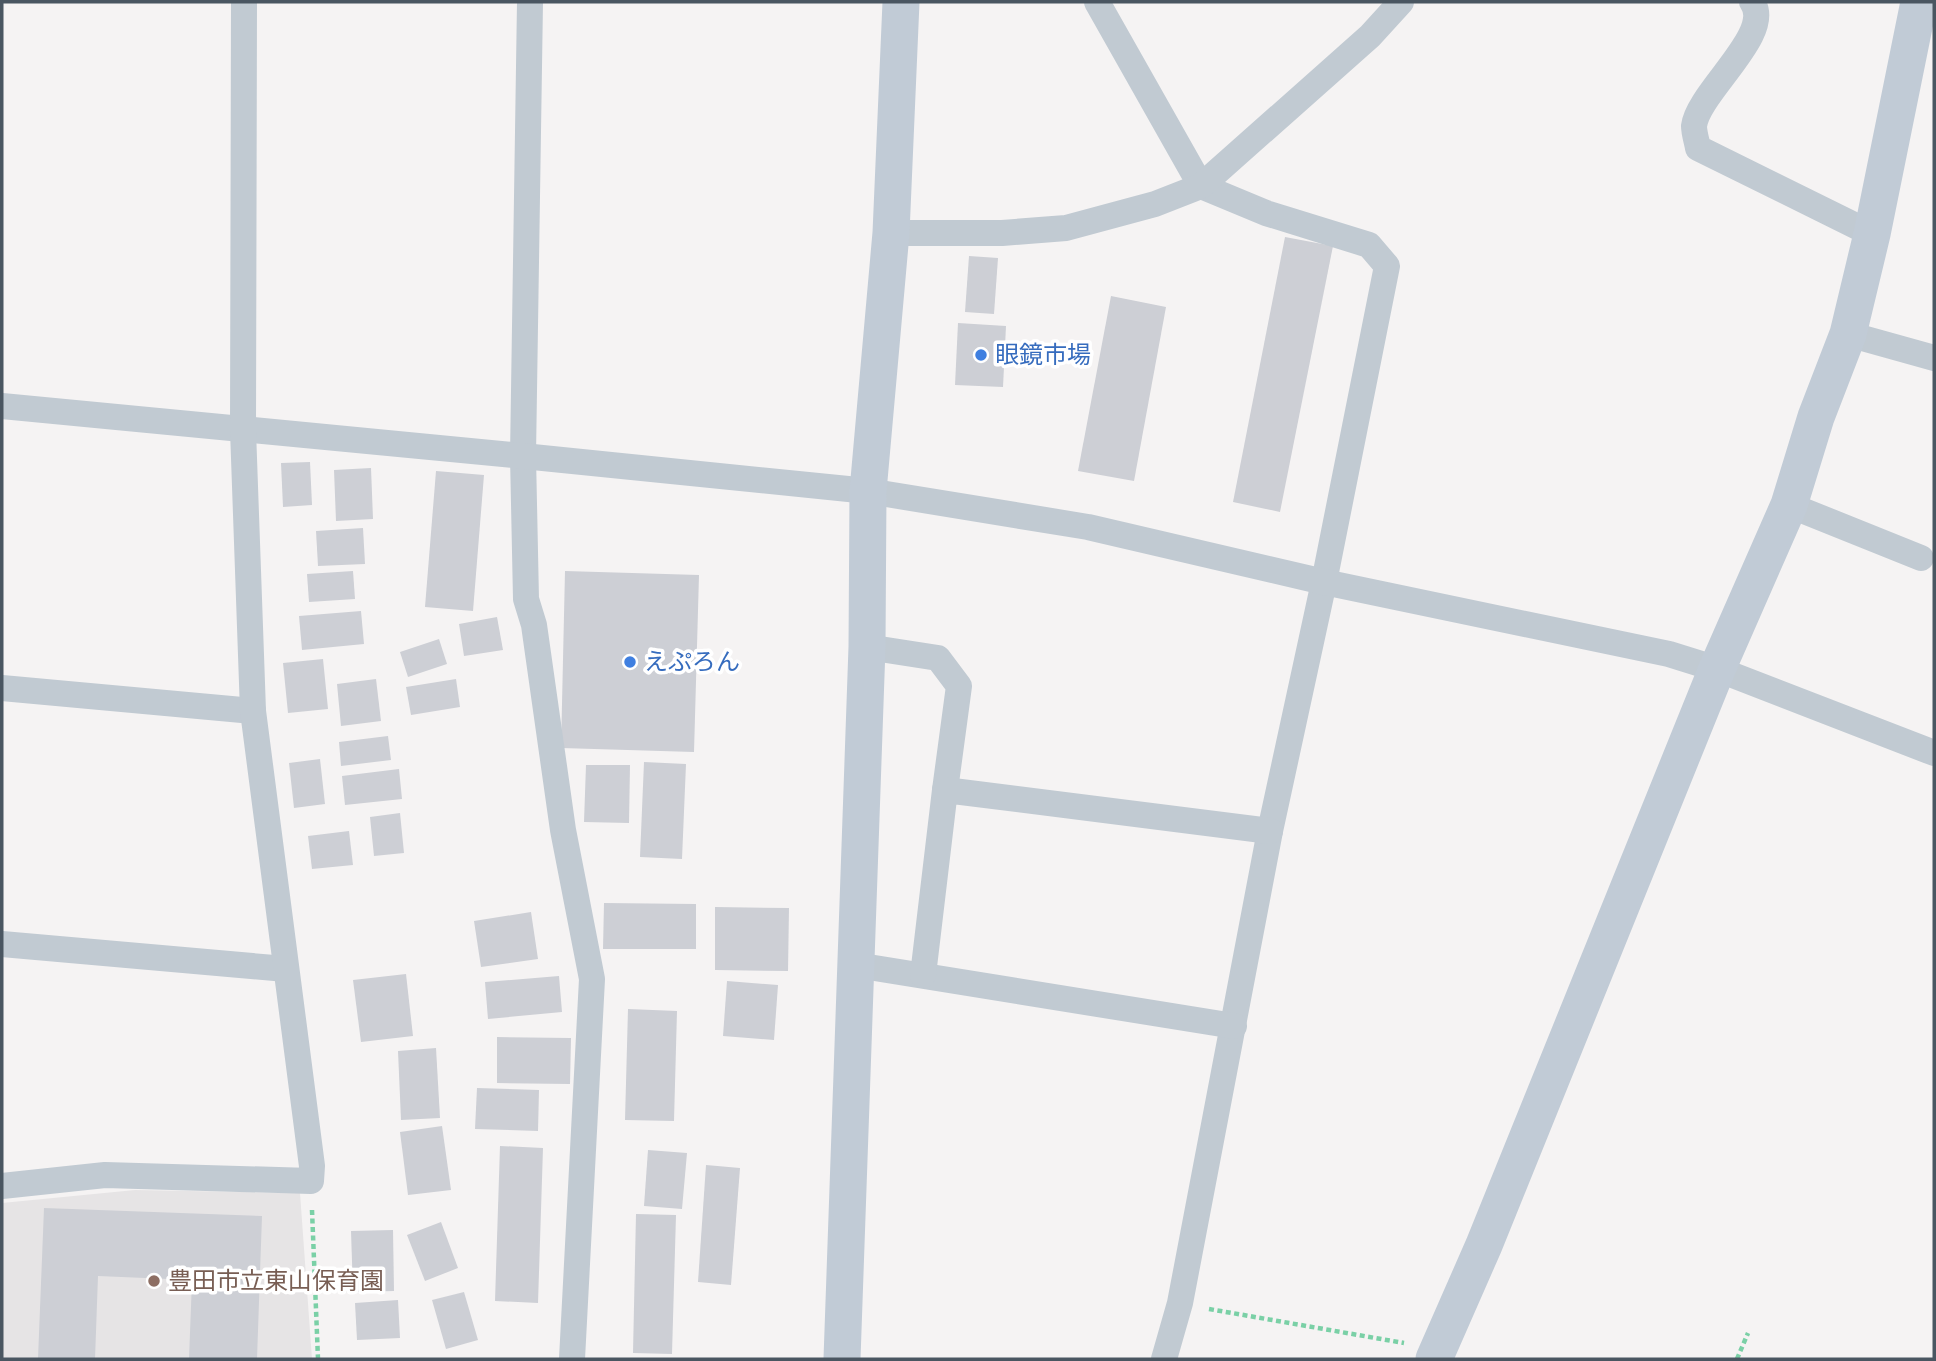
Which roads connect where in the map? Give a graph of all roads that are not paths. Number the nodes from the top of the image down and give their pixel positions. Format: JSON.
{"nodes":[{"id":1,"x":244,"y":2,"type":"edge"},
{"id":2,"x":530,"y":2,"type":"edge"},
{"id":3,"x":901,"y":2,"type":"edge"},
{"id":4,"x":1097,"y":2,"type":"edge"},
{"id":5,"x":1401,"y":2,"type":"edge"},
{"id":6,"x":1752,"y":2,"type":"edge"},
{"id":7,"x":1919,"y":2,"type":"edge"},
{"id":8,"x":1201,"y":186,"type":"junction"},
{"id":9,"x":891,"y":233,"type":"junction"},
{"id":10,"x":1871,"y":234,"type":"junction"},
{"id":11,"x":1848,"y":334,"type":"junction"},
{"id":12,"x":1934,"y":358,"type":"edge"},
{"id":13,"x":2,"y":406,"type":"edge"},
{"id":14,"x":243,"y":430,"type":"junction"},
{"id":15,"x":523,"y":456,"type":"junction"},
{"id":16,"x":868,"y":491,"type":"junction"},
{"id":17,"x":1789,"y":505,"type":"junction"},
{"id":18,"x":1930,"y":562,"type":"edge"},
{"id":19,"x":1324,"y":582,"type":"junction"},
{"id":20,"x":867,"y":647,"type":"junction"},
{"id":21,"x":1717,"y":669,"type":"junction"},
{"id":22,"x":2,"y":688,"type":"edge"},
{"id":23,"x":253,"y":711,"type":"junction"},
{"id":24,"x":1934,"y":753,"type":"edge"},
{"id":25,"x":945,"y":790,"type":"junction"},
{"id":26,"x":1270,"y":831,"type":"junction"},
{"id":27,"x":2,"y":944,"type":"edge"},
{"id":28,"x":856,"y":965,"type":"junction"},
{"id":29,"x":286,"y":969,"type":"junction"},
{"id":30,"x":923,"y":975,"type":"junction"},
{"id":31,"x":1234,"y":1026,"type":"junction"},
{"id":32,"x":2,"y":1186,"type":"edge"},
{"id":33,"x":1425,"y":1352,"type":"edge"},
{"id":34,"x":572,"y":1359,"type":"edge"},
{"id":35,"x":842,"y":1359,"type":"edge"},
{"id":36,"x":1164,"y":1359,"type":"edge"}],
"edges":[{"from":1,"to":14,"type":"street"},
{"from":2,"to":15,"type":"street"},
{"from":3,"to":9,"type":"street"},
{"from":4,"to":8,"type":"street"},
{"from":5,"to":8,"type":"street"},
{"from":6,"to":10,"type":"street"},
{"from":7,"to":10,"type":"street"},
{"from":8,"to":9,"type":"street"},
{"from":8,"to":19,"type":"street"},
{"from":9,"to":16,"type":"street"},
{"from":10,"to":11,"type":"street"},
{"from":11,"to":12,"type":"street"},
{"from":11,"to":17,"type":"street"},
{"from":13,"to":14,"type":"street"},
{"from":14,"to":15,"type":"street"},
{"from":14,"to":23,"type":"street"},
{"from":15,"to":16,"type":"street"},
{"from":15,"to":34,"type":"street"},
{"from":16,"to":19,"type":"street"},
{"from":16,"to":20,"type":"street"},
{"from":17,"to":18,"type":"street"},
{"from":17,"to":21,"type":"street"},
{"from":19,"to":21,"type":"street"},
{"from":19,"to":26,"type":"street"},
{"from":20,"to":25,"type":"street"},
{"from":20,"to":28,"type":"street"},
{"from":21,"to":24,"type":"street"},
{"from":21,"to":33,"type":"street"},
{"from":22,"to":23,"type":"street"},
{"from":23,"to":29,"type":"street"},
{"from":25,"to":26,"type":"street"},
{"from":25,"to":30,"type":"street"},
{"from":26,"to":31,"type":"street"},
{"from":27,"to":29,"type":"street"},
{"from":28,"to":30,"type":"street"},
{"from":28,"to":35,"type":"street"},
{"from":29,"to":32,"type":"street"},
{"from":30,"to":31,"type":"street"},
{"from":31,"to":36,"type":"street"}]}
